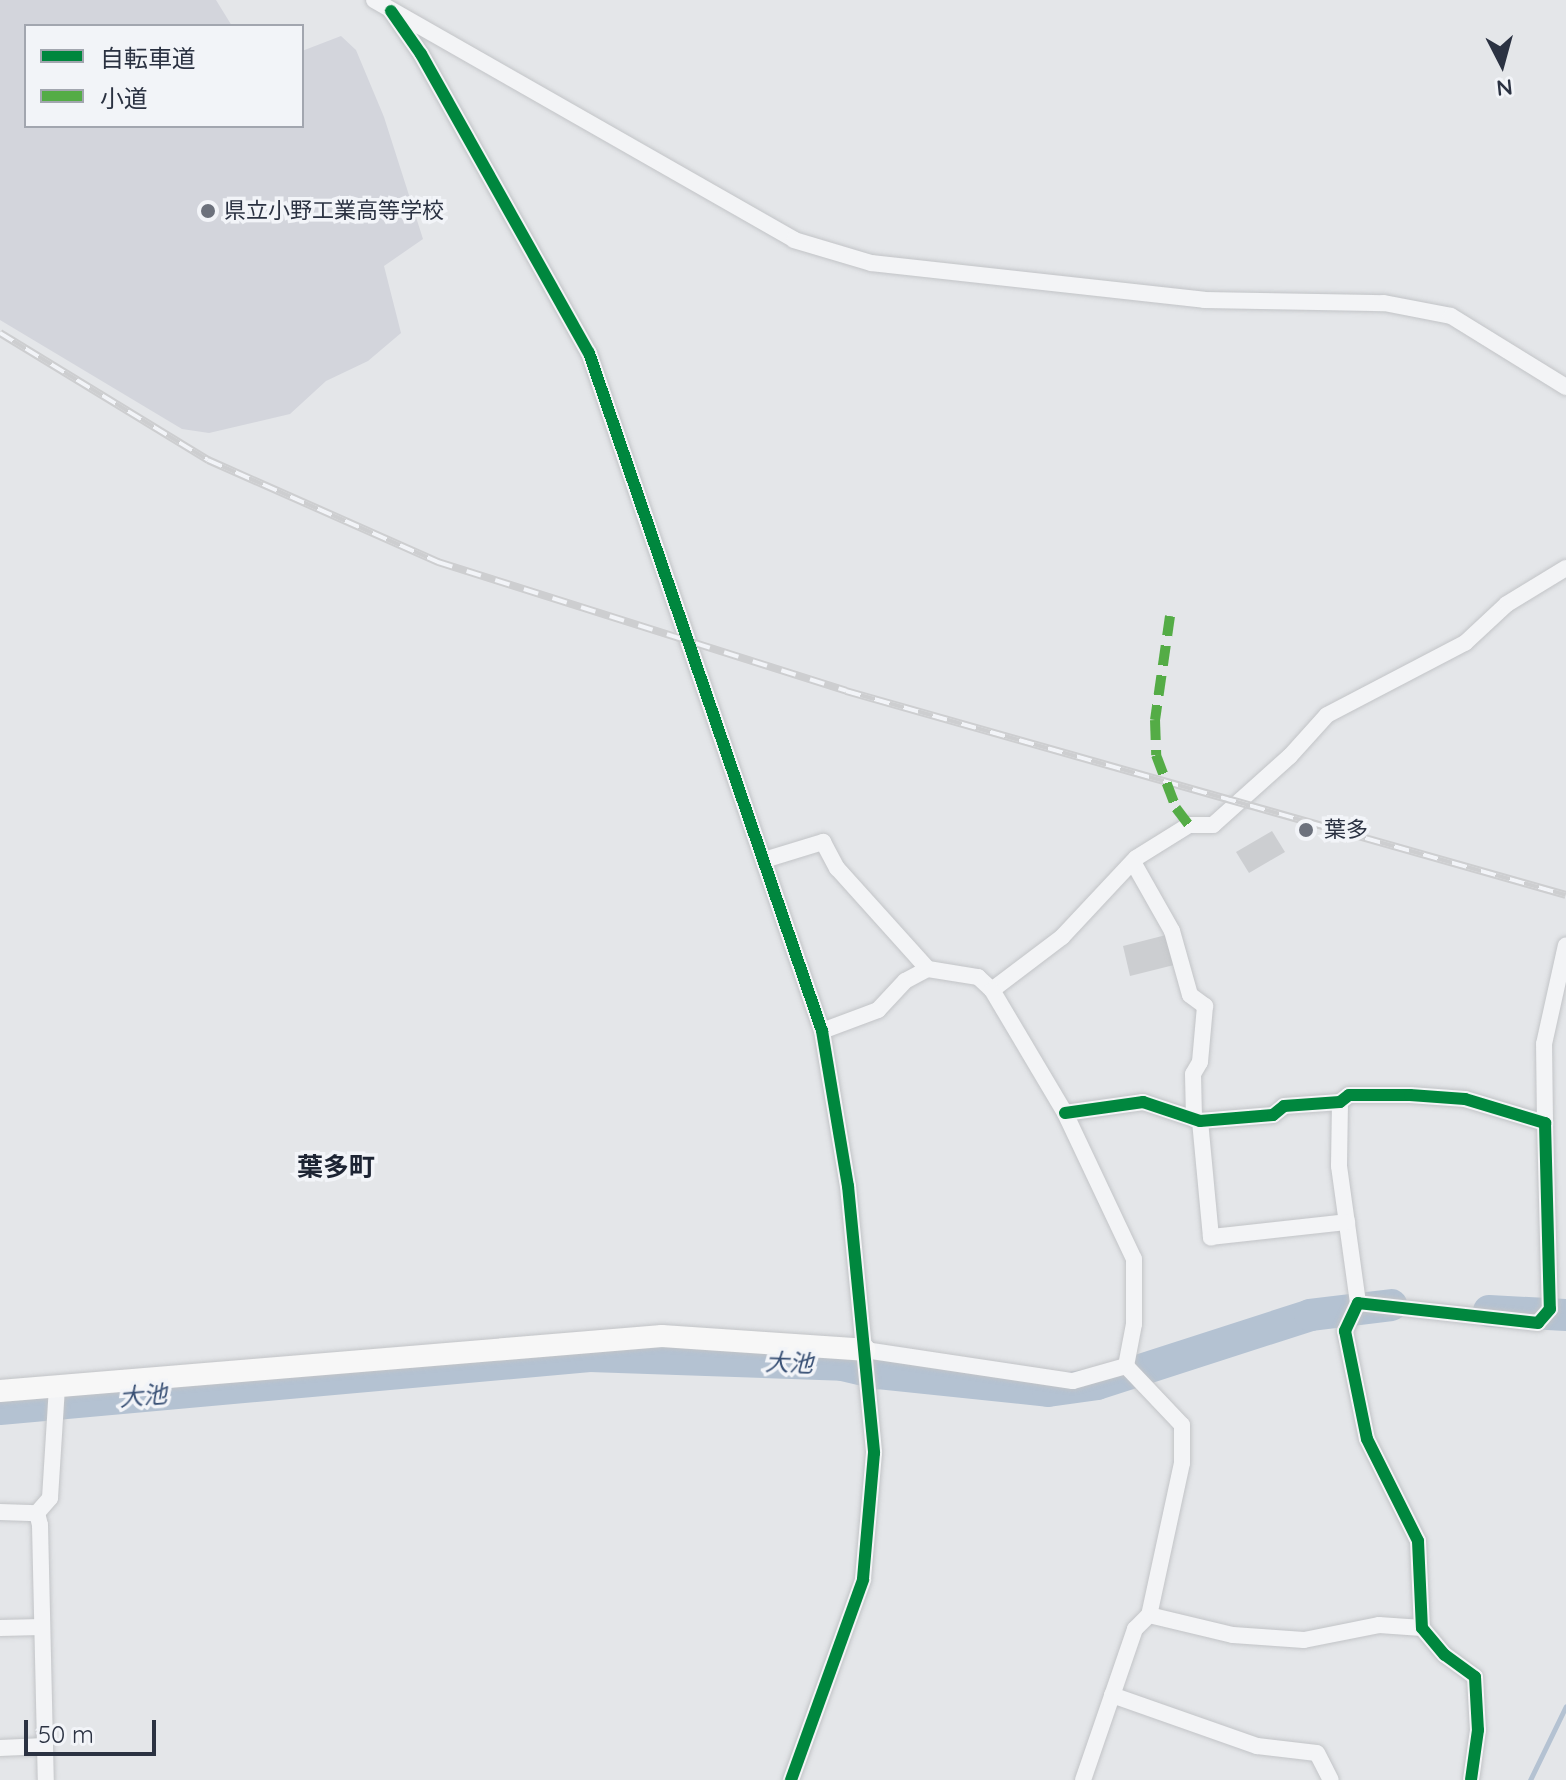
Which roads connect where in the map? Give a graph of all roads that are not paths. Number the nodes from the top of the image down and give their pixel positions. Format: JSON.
{"nodes":[{"id":1,"x":374,"y":0,"type":"edge"},
{"id":2,"x":391,"y":11,"type":"junction"},
{"id":3,"x":1566,"y":387,"type":"edge"},
{"id":4,"x":1566,"y":568,"type":"edge"},
{"id":5,"x":764,"y":860,"type":"junction"},
{"id":6,"x":1133,"y":862,"type":"junction"},
{"id":7,"x":1566,"y":945,"type":"edge"},
{"id":8,"x":928,"y":969,"type":"junction"},
{"id":9,"x":992,"y":990,"type":"junction"},
{"id":10,"x":822,"y":1031,"type":"junction"},
{"id":11,"x":1340,"y":1102,"type":"junction"},
{"id":12,"x":1065,"y":1113,"type":"junction"},
{"id":13,"x":1197,"y":1120,"type":"junction"},
{"id":14,"x":1545,"y":1123,"type":"junction"},
{"id":15,"x":1347,"y":1222,"type":"junction"},
{"id":16,"x":1358,"y":1303,"type":"junction"},
{"id":17,"x":865,"y":1350,"type":"junction"},
{"id":18,"x":1126,"y":1366,"type":"junction"},
{"id":19,"x":57,"y":1386,"type":"junction"},
{"id":20,"x":0,"y":1391,"type":"edge"},
{"id":21,"x":0,"y":1512,"type":"edge"},
{"id":22,"x":37,"y":1513,"type":"junction"},
{"id":23,"x":1149,"y":1615,"type":"junction"},
{"id":24,"x":42,"y":1627,"type":"junction"},
{"id":25,"x":0,"y":1628,"type":"edge"},
{"id":26,"x":1422,"y":1628,"type":"junction"},
{"id":27,"x":1112,"y":1695,"type":"junction"},
{"id":28,"x":45,"y":1746,"type":"junction"},
{"id":29,"x":0,"y":1748,"type":"edge"},
{"id":30,"x":46,"y":1780,"type":"edge"},
{"id":31,"x":791,"y":1780,"type":"edge"},
{"id":32,"x":1083,"y":1780,"type":"edge"},
{"id":33,"x":1331,"y":1780,"type":"edge"},
{"id":34,"x":1471,"y":1780,"type":"edge"}],
"edges":[{"from":1,"to":2,"type":"street"},
{"from":2,"to":3,"type":"street"},
{"from":2,"to":5,"type":"street"},
{"from":4,"to":6,"type":"street"},
{"from":5,"to":8,"type":"street"},
{"from":5,"to":10,"type":"street"},
{"from":6,"to":9,"type":"street"},
{"from":6,"to":13,"type":"street"},
{"from":7,"to":14,"type":"street"},
{"from":8,"to":9,"type":"street"},
{"from":8,"to":10,"type":"street"},
{"from":9,"to":12,"type":"street"},
{"from":10,"to":17,"type":"street"},
{"from":11,"to":13,"type":"street"},
{"from":11,"to":14,"type":"street"},
{"from":11,"to":15,"type":"street"},
{"from":12,"to":13,"type":"street"},
{"from":12,"to":18,"type":"street"},
{"from":13,"to":15,"type":"street"},
{"from":14,"to":16,"type":"street"},
{"from":15,"to":16,"type":"street"},
{"from":16,"to":26,"type":"street"},
{"from":17,"to":18,"type":"street"},
{"from":17,"to":19,"type":"street"},
{"from":17,"to":31,"type":"street"},
{"from":18,"to":23,"type":"street"},
{"from":19,"to":20,"type":"street"},
{"from":19,"to":22,"type":"street"},
{"from":21,"to":22,"type":"street"},
{"from":22,"to":24,"type":"street"},
{"from":23,"to":26,"type":"street"},
{"from":23,"to":27,"type":"street"},
{"from":24,"to":25,"type":"street"},
{"from":24,"to":28,"type":"street"},
{"from":26,"to":34,"type":"street"},
{"from":27,"to":32,"type":"street"},
{"from":27,"to":33,"type":"street"},
{"from":28,"to":29,"type":"street"},
{"from":28,"to":30,"type":"street"}]}
